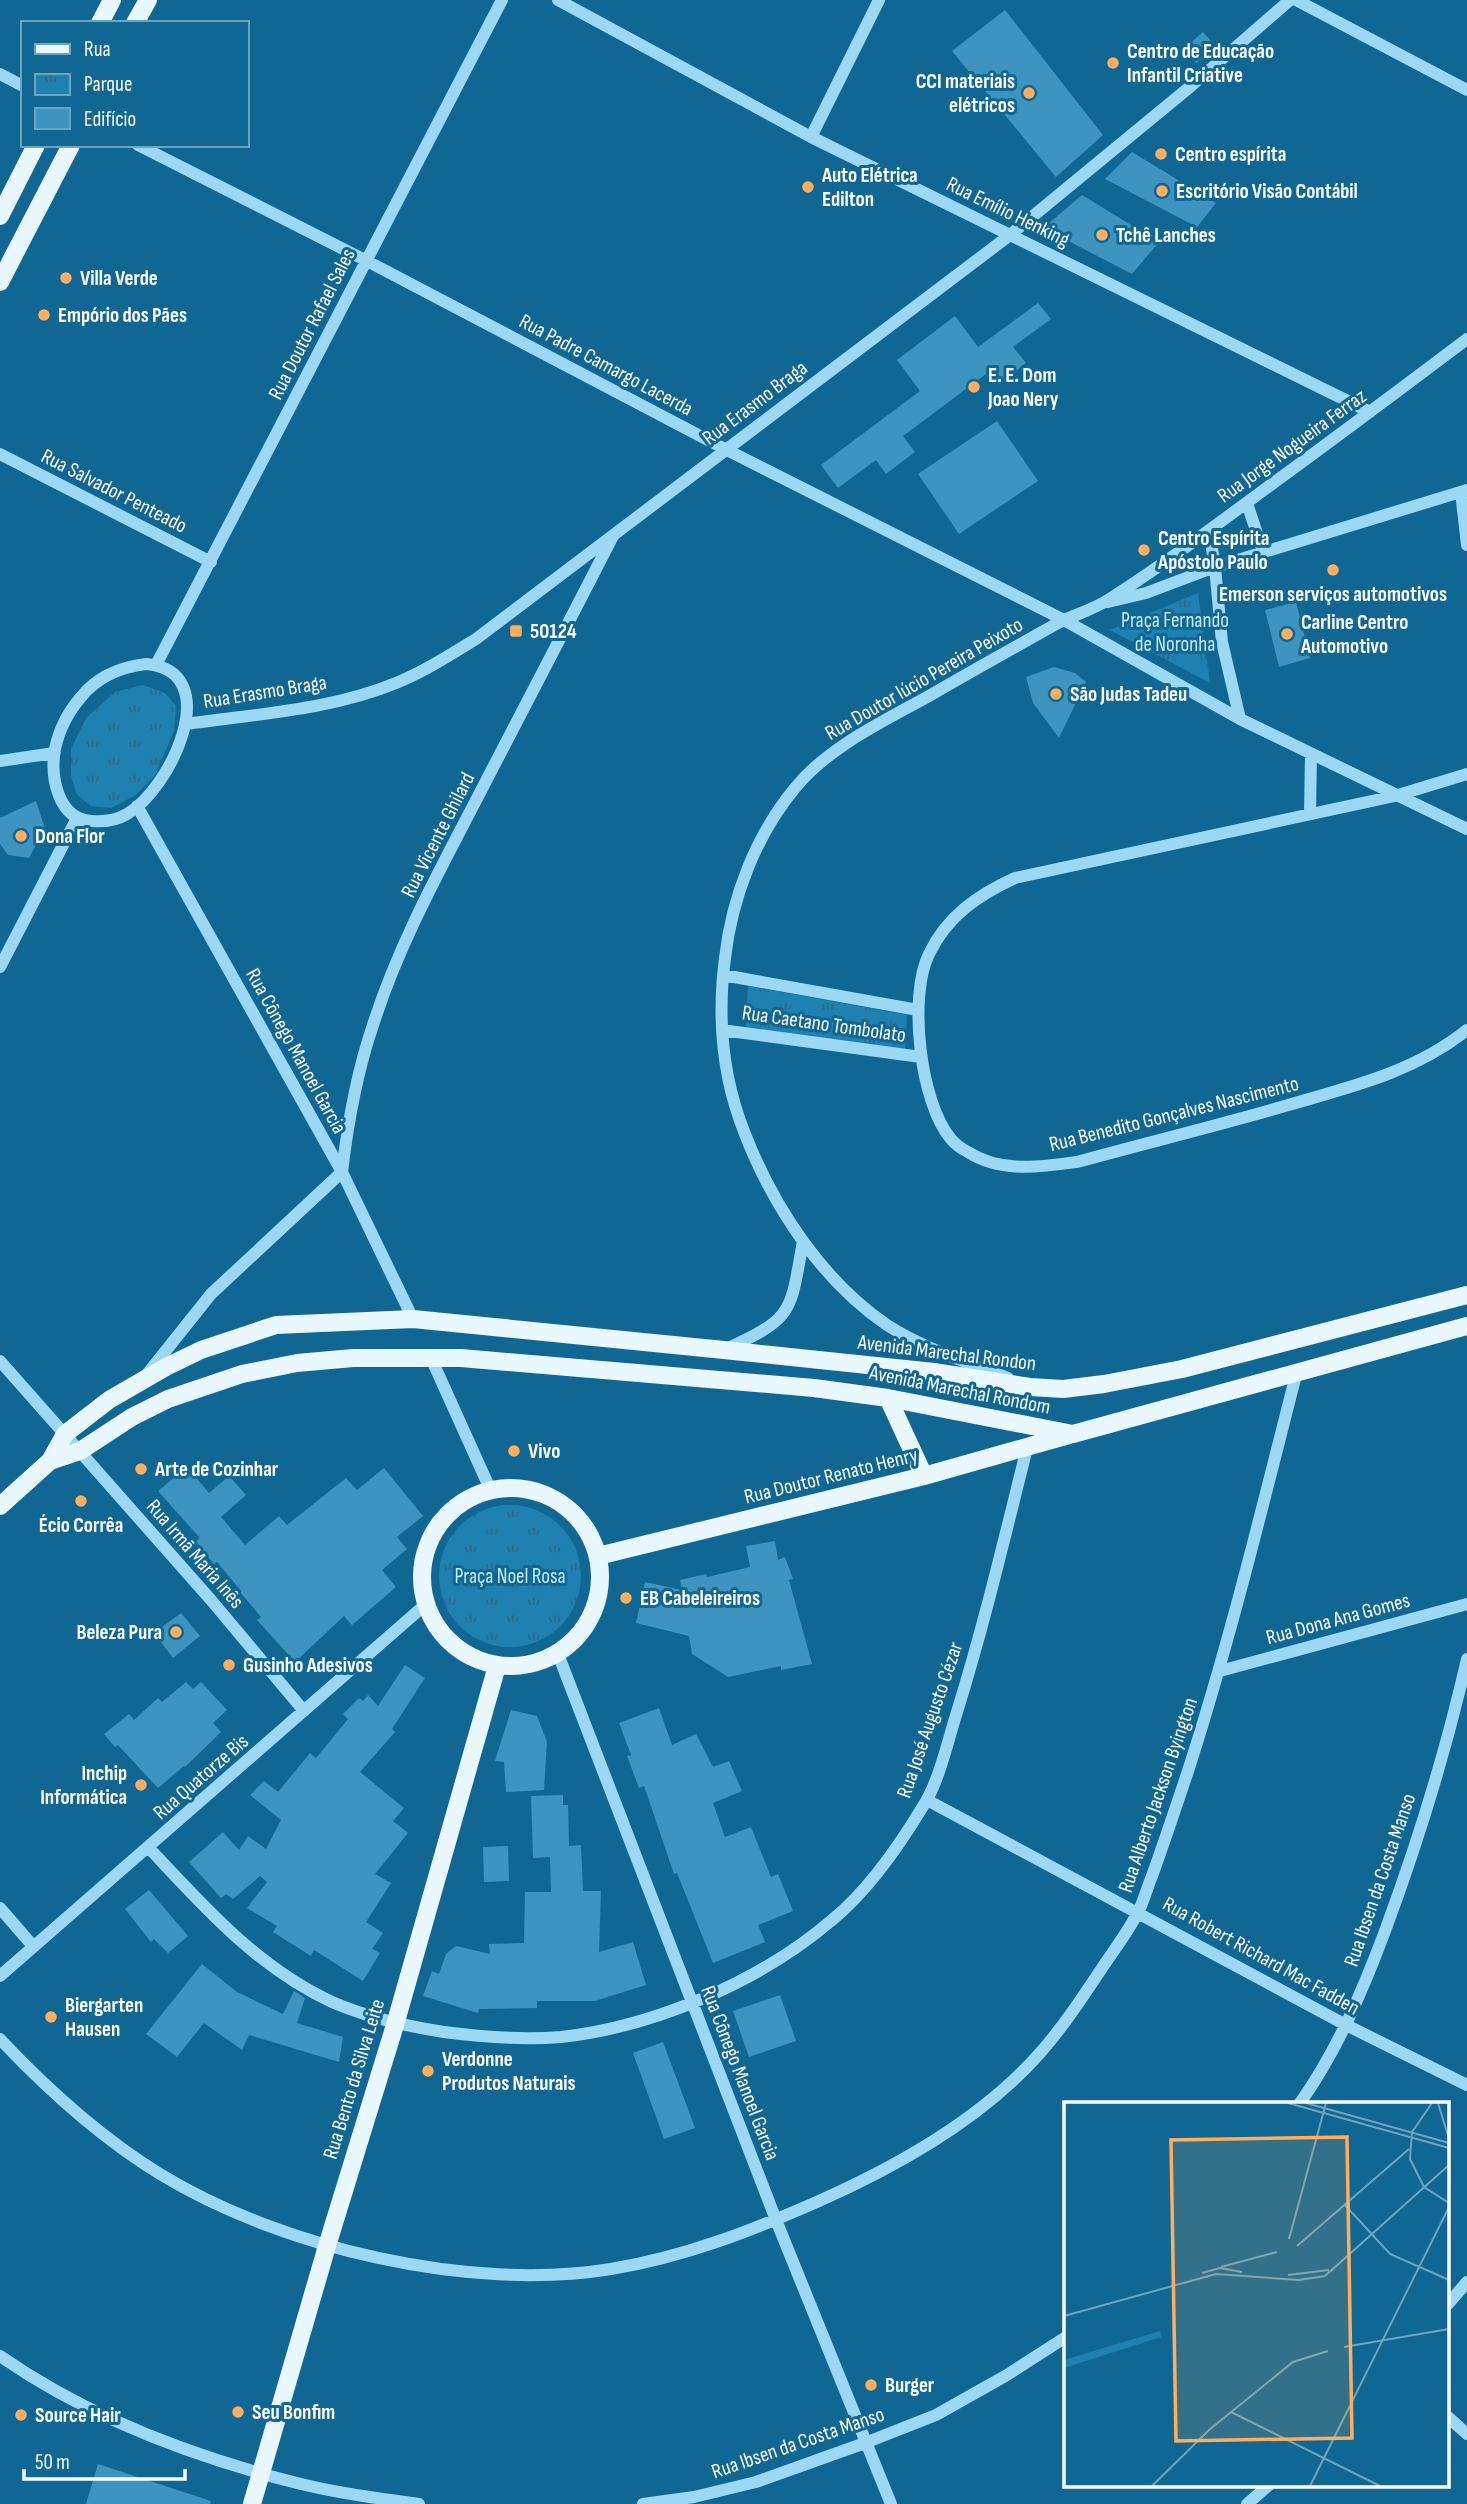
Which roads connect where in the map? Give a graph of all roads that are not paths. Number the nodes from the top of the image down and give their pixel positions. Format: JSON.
{"nodes":[{"id":1,"x":112,"y":0,"type":"edge"},
{"id":2,"x":148,"y":0,"type":"edge"},
{"id":3,"x":502,"y":0,"type":"edge"},
{"id":4,"x":558,"y":0,"type":"edge"},
{"id":5,"x":879,"y":0,"type":"edge"},
{"id":6,"x":1290,"y":0,"type":"edge"},
{"id":7,"x":1296,"y":0,"type":"edge"},
{"id":8,"x":101,"y":21,"type":"edge"},
{"id":9,"x":136,"y":21,"type":"edge"},
{"id":10,"x":0,"y":74,"type":"edge"},
{"id":11,"x":21,"y":85,"type":"edge"},
{"id":12,"x":1467,"y":90,"type":"edge"},
{"id":13,"x":811,"y":136,"type":"junction"},
{"id":14,"x":35,"y":147,"type":"edge"},
{"id":15,"x":70,"y":147,"type":"edge"},
{"id":16,"x":142,"y":147,"type":"edge"},
{"id":17,"x":0,"y":216,"type":"edge"},
{"id":18,"x":1010,"y":235,"type":"junction"},
{"id":19,"x":367,"y":261,"type":"junction"},
{"id":20,"x":0,"y":282,"type":"edge"},
{"id":21,"x":1467,"y":339,"type":"edge"},
{"id":22,"x":1370,"y":412,"type":"junction"},
{"id":23,"x":725,"y":449,"type":"junction"},
{"id":24,"x":0,"y":454,"type":"edge"},
{"id":25,"x":1464,"y":491,"type":"edge"},
{"id":26,"x":1247,"y":503,"type":"junction"},
{"id":27,"x":1209,"y":530,"type":"junction"},
{"id":28,"x":615,"y":533,"type":"junction"},
{"id":29,"x":1467,"y":545,"type":"edge"},
{"id":30,"x":1263,"y":552,"type":"junction"},
{"id":31,"x":211,"y":562,"type":"junction"},
{"id":32,"x":1215,"y":567,"type":"junction"},
{"id":33,"x":1105,"y":602,"type":"junction"},
{"id":34,"x":1064,"y":620,"type":"junction"},
{"id":35,"x":156,"y":665,"type":"junction"},
{"id":36,"x":1240,"y":719,"type":"junction"},
{"id":37,"x":186,"y":724,"type":"junction"},
{"id":38,"x":54,"y":753,"type":"junction"},
{"id":39,"x":1311,"y":754,"type":"junction"},
{"id":40,"x":0,"y":761,"type":"edge"},
{"id":41,"x":1467,"y":774,"type":"edge"},
{"id":42,"x":1395,"y":796,"type":"junction"},
{"id":43,"x":138,"y":806,"type":"junction"},
{"id":44,"x":1310,"y":814,"type":"junction"},
{"id":45,"x":77,"y":818,"type":"junction"},
{"id":46,"x":1467,"y":829,"type":"edge"},
{"id":47,"x":0,"y":967,"type":"edge"},
{"id":48,"x":723,"y":975,"type":"junction"},
{"id":49,"x":918,"y":1010,"type":"junction"},
{"id":50,"x":722,"y":1030,"type":"junction"},
{"id":51,"x":1467,"y":1030,"type":"edge"},
{"id":52,"x":921,"y":1057,"type":"junction"},
{"id":53,"x":342,"y":1172,"type":"junction"},
{"id":54,"x":803,"y":1241,"type":"junction"},
{"id":55,"x":1467,"y":1294,"type":"edge"},
{"id":56,"x":413,"y":1319,"type":"junction"},
{"id":57,"x":1467,"y":1326,"type":"edge"},
{"id":58,"x":724,"y":1350,"type":"junction"},
{"id":59,"x":431,"y":1358,"type":"junction"},
{"id":60,"x":0,"y":1361,"type":"edge"},
{"id":61,"x":1297,"y":1371,"type":"junction"},
{"id":62,"x":143,"y":1380,"type":"junction"},
{"id":63,"x":1030,"y":1387,"type":"junction"},
{"id":64,"x":888,"y":1398,"type":"junction"},
{"id":65,"x":65,"y":1434,"type":"junction"},
{"id":66,"x":1073,"y":1434,"type":"junction"},
{"id":67,"x":1027,"y":1448,"type":"junction"},
{"id":68,"x":80,"y":1451,"type":"junction"},
{"id":69,"x":50,"y":1461,"type":"junction"},
{"id":70,"x":924,"y":1476,"type":"junction"},
{"id":71,"x":491,"y":1491,"type":"junction"},
{"id":72,"x":0,"y":1506,"type":"edge"},
{"id":73,"x":598,"y":1556,"type":"junction"},
{"id":74,"x":426,"y":1604,"type":"junction"},
{"id":75,"x":1467,"y":1604,"type":"edge"},
{"id":76,"x":558,"y":1654,"type":"junction"},
{"id":77,"x":1467,"y":1659,"type":"edge"},
{"id":78,"x":498,"y":1666,"type":"junction"},
{"id":79,"x":1220,"y":1671,"type":"junction"},
{"id":80,"x":304,"y":1711,"type":"junction"},
{"id":81,"x":927,"y":1800,"type":"junction"},
{"id":82,"x":149,"y":1848,"type":"junction"},
{"id":83,"x":0,"y":1908,"type":"edge"},
{"id":84,"x":1138,"y":1912,"type":"junction"},
{"id":85,"x":33,"y":1946,"type":"junction"},
{"id":86,"x":0,"y":1976,"type":"edge"},
{"id":87,"x":692,"y":2001,"type":"junction"},
{"id":88,"x":395,"y":2025,"type":"junction"},
{"id":89,"x":1346,"y":2025,"type":"junction"},
{"id":90,"x":0,"y":2039,"type":"edge"},
{"id":91,"x":1467,"y":2085,"type":"edge"},
{"id":92,"x":1301,"y":2102,"type":"edge"},
{"id":93,"x":776,"y":2220,"type":"junction"},
{"id":94,"x":327,"y":2246,"type":"junction"},
{"id":95,"x":1467,"y":2282,"type":"edge"},
{"id":96,"x":1450,"y":2302,"type":"edge"},
{"id":97,"x":1064,"y":2338,"type":"edge"},
{"id":98,"x":0,"y":2356,"type":"edge"},
{"id":99,"x":1450,"y":2419,"type":"edge"},
{"id":100,"x":1467,"y":2434,"type":"edge"},
{"id":101,"x":865,"y":2443,"type":"junction"},
{"id":102,"x":261,"y":2473,"type":"junction"},
{"id":103,"x":1268,"y":2486,"type":"edge"},
{"id":104,"x":252,"y":2504,"type":"edge"},
{"id":105,"x":419,"y":2504,"type":"edge"},
{"id":106,"x":643,"y":2504,"type":"edge"},
{"id":107,"x":891,"y":2504,"type":"edge"},
{"id":108,"x":1247,"y":2504,"type":"edge"}],
"edges":[{"from":1,"to":8,"type":"main road"},
{"from":2,"to":9,"type":"main road"},
{"from":3,"to":19,"type":"street","name":"Rua Doutor Rafael Sales"},
{"from":4,"to":13,"type":"street","name":"Rua Emílio Henking"},
{"from":5,"to":13,"type":"street"},
{"from":6,"to":18,"type":"street","name":"Rua Erasmo Braga"},
{"from":7,"to":12,"type":"street"},
{"from":10,"to":11,"type":"street"},
{"from":13,"to":18,"type":"street","name":"Rua Emílio Henking"},
{"from":14,"to":17,"type":"main road"},
{"from":15,"to":20,"type":"main road"},
{"from":16,"to":19,"type":"street","name":"Rua Padre Camargo Lacerda"},
{"from":18,"to":22,"type":"street","name":"Rua Emílio Henking"},
{"from":18,"to":23,"type":"street","name":"Rua Erasmo Braga"},
{"from":19,"to":23,"type":"street","name":"Rua Padre Camargo Lacerda"},
{"from":19,"to":31,"type":"street","name":"Rua Doutor Rafael Sales"},
{"from":21,"to":22,"type":"street","name":"Rua Jorge Nogueira Ferraz"},
{"from":22,"to":26,"type":"street","name":"Rua Jorge Nogueira Ferraz"},
{"from":23,"to":28,"type":"street","name":"Rua Erasmo Braga"},
{"from":23,"to":34,"type":"street","name":"Rua Padre Camargo Lacerda"},
{"from":24,"to":31,"type":"street","name":"Rua Salvador Penteado"},
{"from":25,"to":29,"type":"street"},
{"from":25,"to":30,"type":"street"},
{"from":26,"to":27,"type":"street","name":"Rua Jorge Nogueira Ferraz"},
{"from":26,"to":30,"type":"street"},
{"from":27,"to":32,"type":"street"},
{"from":27,"to":33,"type":"street","name":"Rua Jorge Nogueira Ferraz"},
{"from":28,"to":37,"type":"street","name":"Rua Erasmo Braga"},
{"from":28,"to":53,"type":"street","name":"Rua Vicente Ghilard"},
{"from":30,"to":32,"type":"street"},
{"from":31,"to":35,"type":"street","name":"Rua Doutor Rafael Sales"},
{"from":32,"to":33,"type":"street"},
{"from":32,"to":36,"type":"street"},
{"from":33,"to":34,"type":"street","name":"Rua Jorge Nogueira Ferraz"},
{"from":34,"to":36,"type":"street","name":"Rua Padre Camargo Lacerda"},
{"from":34,"to":48,"type":"street","name":"Rua Doutor lúcio Pereira Peixoto"},
{"from":35,"to":37,"type":"street"},
{"from":35,"to":38,"type":"street"},
{"from":36,"to":39,"type":"street","name":"Rua Padre Camargo Lacerda"},
{"from":37,"to":43,"type":"street"},
{"from":38,"to":40,"type":"street"},
{"from":38,"to":45,"type":"street"},
{"from":39,"to":42,"type":"street","name":"Rua Padre Camargo Lacerda"},
{"from":39,"to":44,"type":"street"},
{"from":41,"to":42,"type":"street","name":"Rua Benedito Gonçalves Nascimento"},
{"from":42,"to":44,"type":"street","name":"Rua Benedito Gonçalves Nascimento"},
{"from":42,"to":46,"type":"street","name":"Rua Padre Camargo Lacerda"},
{"from":43,"to":45,"type":"street"},
{"from":43,"to":53,"type":"street","name":"Rua Cônego Manoel Garcia"},
{"from":44,"to":49,"type":"street","name":"Rua Benedito Gonçalves Nascimento"},
{"from":45,"to":47,"type":"street"},
{"from":48,"to":49,"type":"street","name":"Rua Caetano Tombolato"},
{"from":48,"to":50,"type":"street","name":"Rua Doutor lúcio Pereira Peixoto"},
{"from":49,"to":52,"type":"street","name":"Rua Benedito Gonçalves Nascimento"},
{"from":50,"to":52,"type":"street","name":"Rua Caetano Tombolato"},
{"from":50,"to":54,"type":"street","name":"Rua Doutor lúcio Pereira Peixoto"},
{"from":51,"to":52,"type":"street","name":"Rua Benedito Gonçalves Nascimento"},
{"from":53,"to":56,"type":"street","name":"Rua Cônego Manoel Garcia"},
{"from":53,"to":62,"type":"street"},
{"from":54,"to":58,"type":"street"},
{"from":54,"to":63,"type":"street","name":"Rua Doutor lúcio Pereira Peixoto"},
{"from":55,"to":63,"type":"main road","name":"Avenida Marechal Rondon"},
{"from":56,"to":58,"type":"main road","name":"Avenida Marechal Rondon"},
{"from":56,"to":62,"type":"main road","name":"Avenida Marechal Rondon"},
{"from":57,"to":61,"type":"main road","name":"Avenida Marechal Rondom"},
{"from":58,"to":63,"type":"main road","name":"Avenida Marechal Rondon"},
{"from":59,"to":64,"type":"main road","name":"Avenida Marechal Rondom"},
{"from":59,"to":68,"type":"main road","name":"Avenida Marechal Rondom"},
{"from":59,"to":71,"type":"street"},
{"from":60,"to":65,"type":"street","name":"Rua Irmã Maria Inês"},
{"from":61,"to":66,"type":"main road","name":"Avenida Marechal Rondom"},
{"from":61,"to":79,"type":"street","name":"Rua Alberto Jackson Byington"},
{"from":62,"to":65,"type":"main road","name":"Avenida Marechal Rondon"},
{"from":64,"to":66,"type":"main road","name":"Avenida Marechal Rondom"},
{"from":64,"to":70,"type":"main road"},
{"from":65,"to":68,"type":"street","name":"Rua Irmã Maria Inês"},
{"from":65,"to":69,"type":"main road"},
{"from":66,"to":67,"type":"main road","name":"Rua Doutor Renato Henry"},
{"from":67,"to":70,"type":"main road","name":"Rua Doutor Renato Henry"},
{"from":67,"to":81,"type":"street","name":"Rua José Augusto Cézar"},
{"from":68,"to":69,"type":"main road","name":"Avenida Marechal Rondom"},
{"from":68,"to":80,"type":"street","name":"Rua Irmã Maria Inês"},
{"from":69,"to":72,"type":"main road"},
{"from":70,"to":73,"type":"main road","name":"Rua Doutor Renato Henry"},
{"from":71,"to":73,"type":"main road"},
{"from":71,"to":74,"type":"main road"},
{"from":73,"to":76,"type":"main road"},
{"from":74,"to":78,"type":"main road"},
{"from":74,"to":80,"type":"street","name":"Rua Quatorze Bis"},
{"from":75,"to":79,"type":"street","name":"Rua Dona Ana Gomes"},
{"from":76,"to":78,"type":"main road"},
{"from":76,"to":87,"type":"street","name":"Rua Cônego Manoel Garcia"},
{"from":77,"to":89,"type":"street","name":"Rua Ibsen da Costa Manso"},
{"from":78,"to":88,"type":"main road","name":"Rua Bento da Silva Leite"},
{"from":79,"to":84,"type":"street","name":"Rua Alberto Jackson Byington"},
{"from":80,"to":82,"type":"street","name":"Rua Quatorze Bis"},
{"from":81,"to":84,"type":"street","name":"Rua Robert Richard Mac Fadden"},
{"from":81,"to":87,"type":"street","name":"Rua José Augusto Cézar"},
{"from":82,"to":85,"type":"street","name":"Rua Quatorze Bis"},
{"from":82,"to":88,"type":"street","name":"Rua José Augusto Cézar"},
{"from":83,"to":85,"type":"street"},
{"from":84,"to":89,"type":"street","name":"Rua Robert Richard Mac Fadden"},
{"from":84,"to":93,"type":"street","name":"Rua Alberto Jackson Byington"},
{"from":85,"to":86,"type":"street","name":"Rua Quatorze Bis"},
{"from":87,"to":88,"type":"street","name":"Rua José Augusto Cézar"},
{"from":87,"to":93,"type":"street","name":"Rua Cônego Manoel Garcia"},
{"from":88,"to":94,"type":"main road","name":"Rua Bento da Silva Leite"},
{"from":89,"to":91,"type":"street","name":"Rua Robert Richard Mac Fadden"},
{"from":89,"to":92,"type":"street","name":"Rua Ibsen da Costa Manso"},
{"from":90,"to":94,"type":"street","name":"Rua Alberto Jackson Byington"},
{"from":93,"to":94,"type":"street","name":"Rua Alberto Jackson Byington"},
{"from":93,"to":101,"type":"street","name":"Rua Cônego Manoel Garcia"},
{"from":94,"to":102,"type":"main road","name":"Rua Bento da Silva Leite"},
{"from":95,"to":96,"type":"street"},
{"from":97,"to":101,"type":"street","name":"Rua Ibsen da Costa Manso"},
{"from":98,"to":102,"type":"street"},
{"from":99,"to":100,"type":"street"},
{"from":101,"to":106,"type":"street","name":"Rua Ibsen da Costa Manso"},
{"from":101,"to":107,"type":"street","name":"Rua Cônego Manoel Garcia"},
{"from":102,"to":104,"type":"main road","name":"Rua Bento da Silva Leite"},
{"from":102,"to":105,"type":"street"},
{"from":103,"to":108,"type":"street"}]}
